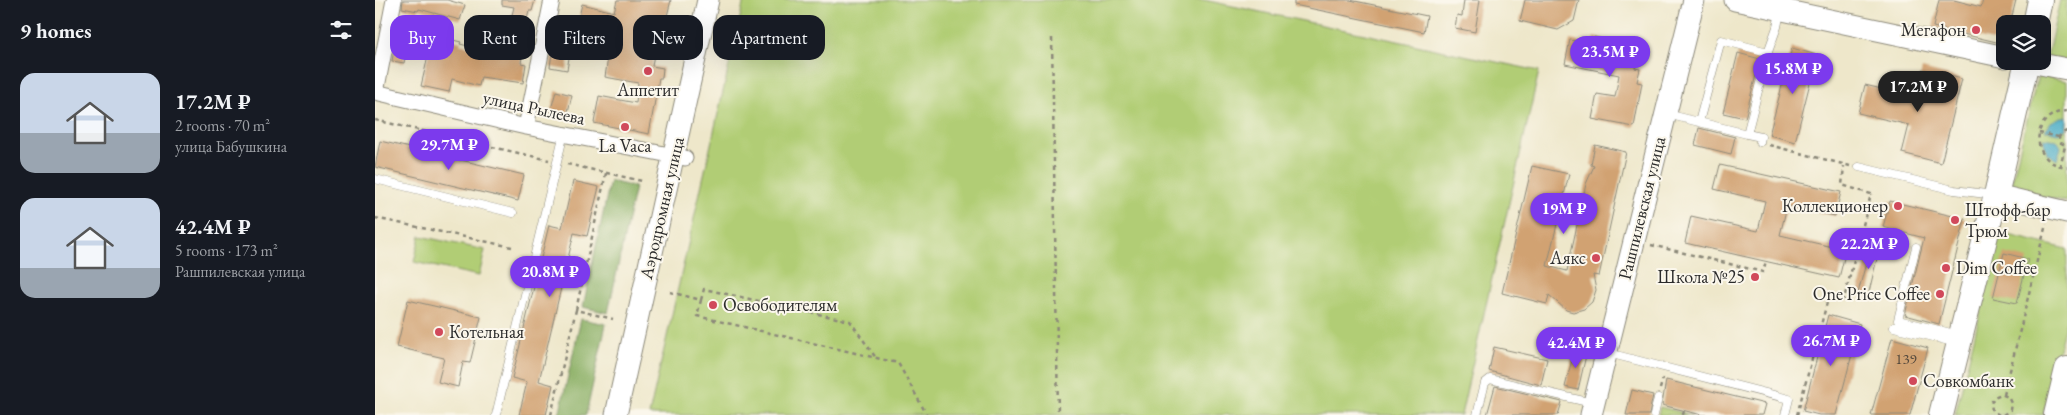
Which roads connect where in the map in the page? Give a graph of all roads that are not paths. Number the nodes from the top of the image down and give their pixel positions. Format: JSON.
{"nodes":[{"id":1,"x":393,"y":0,"type":"edge"},
{"id":2,"x":552,"y":0,"type":"edge"},
{"id":3,"x":708,"y":0,"type":"edge"},
{"id":4,"x":720,"y":0,"type":"edge"},
{"id":5,"x":1694,"y":0,"type":"edge"},
{"id":6,"x":1735,"y":0,"type":"edge"},
{"id":7,"x":2040,"y":0,"type":"edge"},
{"id":8,"x":1780,"y":10,"type":"junction"},
{"id":9,"x":2037,"y":15,"type":"edge"},
{"id":10,"x":1768,"y":52,"type":"junction"},
{"id":11,"x":1996,"y":55,"type":"edge"},
{"id":12,"x":2051,"y":66,"type":"edge"},
{"id":13,"x":2024,"y":70,"type":"edge"},
{"id":14,"x":2067,"y":70,"type":"edge"},
{"id":15,"x":375,"y":93,"type":"edge"},
{"id":16,"x":1666,"y":114,"type":"junction"},
{"id":17,"x":1699,"y":122,"type":"junction"},
{"id":18,"x":527,"y":127,"type":"junction"},
{"id":19,"x":564,"y":134,"type":"junction"},
{"id":20,"x":1747,"y":134,"type":"junction"},
{"id":21,"x":1760,"y":142,"type":"road end"},
{"id":22,"x":680,"y":157,"type":"junction"},
{"id":23,"x":1859,"y":167,"type":"road end"},
{"id":24,"x":375,"y":178,"type":"edge"},
{"id":25,"x":1996,"y":195,"type":"junction"},
{"id":26,"x":2058,"y":210,"type":"edge"},
{"id":27,"x":513,"y":213,"type":"dead end"},
{"id":28,"x":1916,"y":247,"type":"dead end"},
{"id":29,"x":1894,"y":326,"type":"dead end"},
{"id":30,"x":1960,"y":340,"type":"junction"},
{"id":31,"x":1606,"y":353,"type":"junction"},
{"id":32,"x":2067,"y":369,"type":"edge"},
{"id":33,"x":1658,"y":398,"type":"road end"},
{"id":34,"x":1592,"y":409,"type":"edge"},
{"id":35,"x":496,"y":415,"type":"edge"},
{"id":36,"x":617,"y":415,"type":"edge"},
{"id":37,"x":628,"y":415,"type":"edge"},
{"id":38,"x":1477,"y":415,"type":"edge"},
{"id":39,"x":1654,"y":415,"type":"edge"},
{"id":40,"x":1785,"y":415,"type":"edge"},
{"id":41,"x":1941,"y":415,"type":"edge"},
{"id":42,"x":2056,"y":415,"type":"edge"}],
"edges":[{"from":1,"to":15,"type":"street"},
{"from":2,"to":18,"type":"street"},
{"from":3,"to":22,"type":"street","name":"Аэродромная улица"},
{"from":4,"to":22,"type":"street","name":"Аэродромная улица"},
{"from":5,"to":16,"type":"street","name":"Рашпилевская улица"},
{"from":6,"to":8,"type":"street"},
{"from":7,"to":9,"type":"main road"},
{"from":8,"to":10,"type":"lane"},
{"from":8,"to":11,"type":"street"},
{"from":10,"to":17,"type":"lane"},
{"from":10,"to":20,"type":"lane"},
{"from":12,"to":14,"type":"street"},
{"from":13,"to":25,"type":"main road"},
{"from":15,"to":18,"type":"street","name":"улица Рылеева"},
{"from":16,"to":17,"type":"lane"},
{"from":16,"to":31,"type":"street","name":"Рашпилевская улица"},
{"from":17,"to":20,"type":"lane"},
{"from":18,"to":19,"type":"street","name":"улица Рылеева"},
{"from":19,"to":22,"type":"street","name":"улица Рылеева"},
{"from":19,"to":35,"type":"lane"},
{"from":20,"to":21,"type":"lane"},
{"from":22,"to":36,"type":"street","name":"Аэродромная улица"},
{"from":22,"to":37,"type":"street","name":"Аэродромная улица"},
{"from":23,"to":25,"type":"lane"},
{"from":24,"to":27,"type":"lane"},
{"from":25,"to":26,"type":"street"},
{"from":25,"to":30,"type":"main road"},
{"from":28,"to":30,"type":"lane"},
{"from":29,"to":30,"type":"lane"},
{"from":30,"to":41,"type":"main road"},
{"from":31,"to":34,"type":"street","name":"Рашпилевская улица"},
{"from":31,"to":40,"type":"lane"},
{"from":32,"to":42,"type":"main road"},
{"from":33,"to":39,"type":"lane"},
{"from":34,"to":38,"type":"lane"}]}
